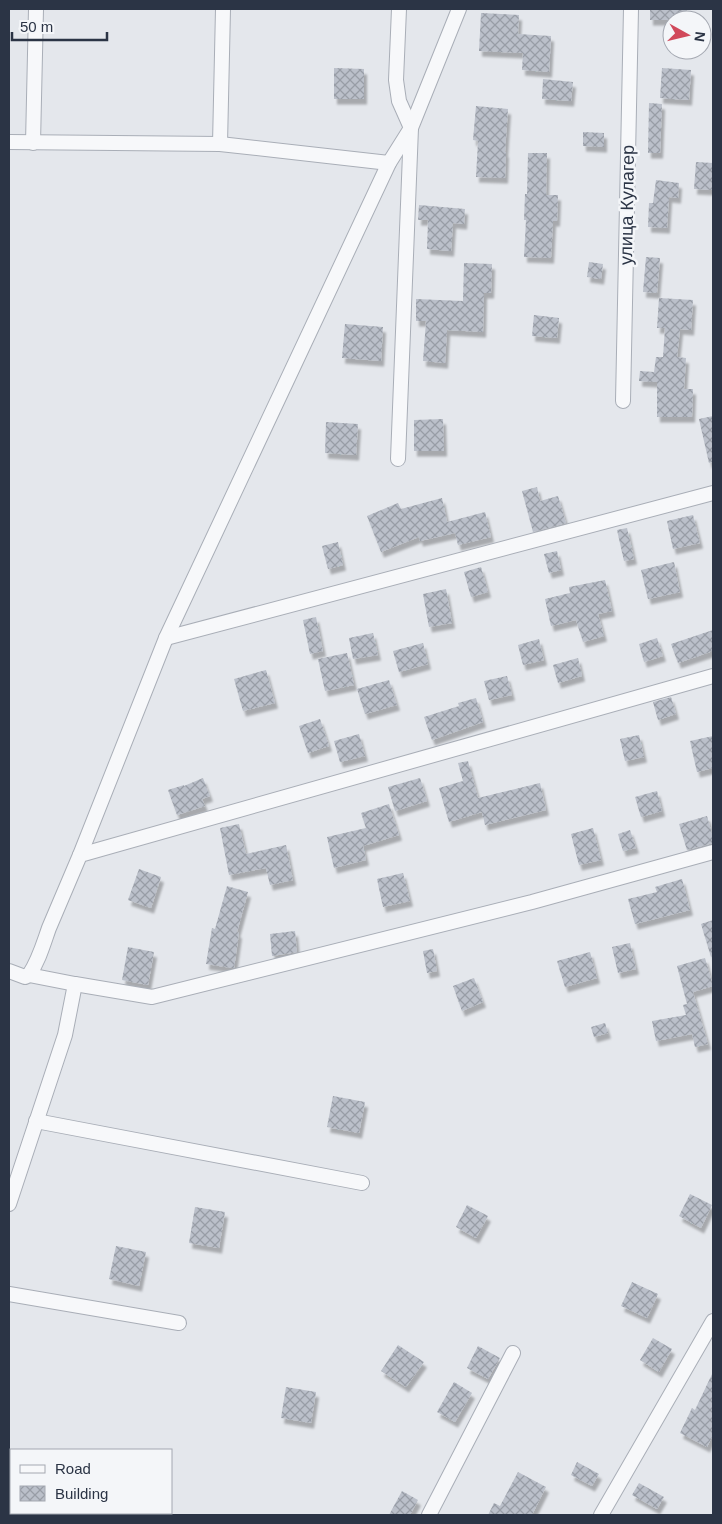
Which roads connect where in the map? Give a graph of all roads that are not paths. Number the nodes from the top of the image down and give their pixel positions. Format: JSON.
{"nodes":[{"id":1,"x":36,"y":9,"type":"edge"},
{"id":2,"x":222,"y":9,"type":"edge"},
{"id":3,"x":399,"y":9,"type":"edge"},
{"id":4,"x":459,"y":9,"type":"edge"},
{"id":5,"x":631,"y":9,"type":"edge"},
{"id":6,"x":410,"y":128,"type":"junction"},
{"id":7,"x":9,"y":142,"type":"edge"},
{"id":8,"x":33,"y":143,"type":"junction"},
{"id":9,"x":220,"y":144,"type":"junction"},
{"id":10,"x":388,"y":163,"type":"junction"},
{"id":11,"x":623,"y":401,"type":"dead end"},
{"id":12,"x":398,"y":459,"type":"dead end"},
{"id":13,"x":713,"y":493,"type":"edge"},
{"id":14,"x":166,"y":638,"type":"junction"},
{"id":15,"x":713,"y":676,"type":"edge"},
{"id":16,"x":713,"y":852,"type":"edge"},
{"id":17,"x":80,"y":855,"type":"junction"},
{"id":18,"x":9,"y":971,"type":"edge"},
{"id":19,"x":29,"y":975,"type":"junction"},
{"id":20,"x":75,"y":984,"type":"junction"},
{"id":21,"x":36,"y":1121,"type":"junction"},
{"id":22,"x":362,"y":1183,"type":"dead end"},
{"id":23,"x":9,"y":1204,"type":"edge"},
{"id":24,"x":9,"y":1294,"type":"edge"},
{"id":25,"x":713,"y":1321,"type":"edge"},
{"id":26,"x":179,"y":1323,"type":"dead end"},
{"id":27,"x":512,"y":1353,"type":"dead end"},
{"id":28,"x":429,"y":1515,"type":"edge"},
{"id":29,"x":601,"y":1515,"type":"edge"}],
"edges":[{"from":1,"to":8,"type":"street"},
{"from":2,"to":9,"type":"street"},
{"from":3,"to":6,"type":"street"},
{"from":4,"to":6,"type":"street"},
{"from":5,"to":11,"type":"street","name":"улица Кулагер"},
{"from":6,"to":10,"type":"street"},
{"from":6,"to":12,"type":"street"},
{"from":7,"to":8,"type":"street"},
{"from":8,"to":9,"type":"street"},
{"from":9,"to":10,"type":"street"},
{"from":10,"to":14,"type":"street"},
{"from":13,"to":14,"type":"street"},
{"from":14,"to":17,"type":"street"},
{"from":15,"to":17,"type":"street"},
{"from":16,"to":20,"type":"street"},
{"from":17,"to":19,"type":"street"},
{"from":18,"to":19,"type":"street"},
{"from":19,"to":20,"type":"street"},
{"from":20,"to":21,"type":"street"},
{"from":21,"to":22,"type":"street"},
{"from":21,"to":23,"type":"street"},
{"from":24,"to":26,"type":"street"},
{"from":25,"to":29,"type":"street"},
{"from":27,"to":28,"type":"street"}]}
